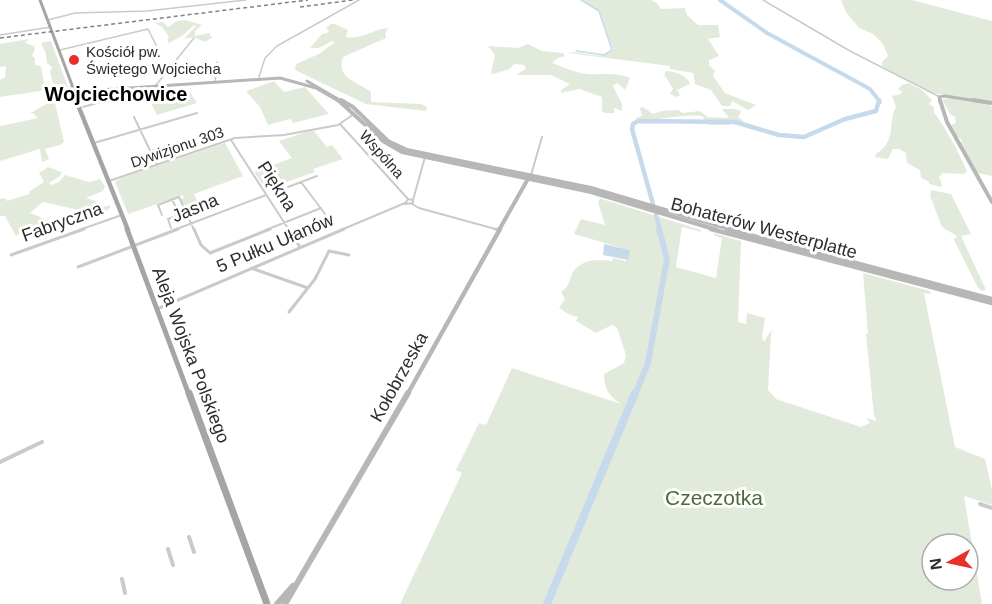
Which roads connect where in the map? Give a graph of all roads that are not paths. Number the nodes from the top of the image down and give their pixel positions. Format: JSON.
{"nodes":[{"id":1,"x":40,"y":0,"type":"edge"},
{"id":2,"x":246,"y":0,"type":"edge"},
{"id":3,"x":359,"y":0,"type":"edge"},
{"id":4,"x":763,"y":0,"type":"edge"},
{"id":5,"x":48,"y":20,"type":"junction"},
{"id":6,"x":51,"y":27,"type":"junction"},
{"id":7,"x":0,"y":35,"type":"edge"},
{"id":8,"x":194,"y":39,"type":"dead end"},
{"id":9,"x":158,"y":49,"type":"dead end"},
{"id":10,"x":60,"y":51,"type":"junction"},
{"id":11,"x":216,"y":62,"type":"dead end"},
{"id":12,"x":259,"y":77,"type":"junction"},
{"id":13,"x":215,"y":81,"type":"junction"},
{"id":14,"x":72,"y":85,"type":"joint"},
{"id":15,"x":156,"y":85,"type":"junction"},
{"id":16,"x":140,"y":88,"type":"junction"},
{"id":17,"x":77,"y":93,"type":"junction"},
{"id":18,"x":940,"y":97,"type":"junction"},
{"id":19,"x":992,"y":103,"type":"edge"},
{"id":20,"x":83,"y":107,"type":"junction"},
{"id":21,"x":197,"y":113,"type":"dead end"},
{"id":22,"x":356,"y":113,"type":"junction"},
{"id":23,"x":134,"y":117,"type":"dead end"},
{"id":24,"x":85,"y":118,"type":"junction"},
{"id":25,"x":340,"y":124,"type":"junction"},
{"id":26,"x":139,"y":130,"type":"junction"},
{"id":27,"x":542,"y":137,"type":"dead end"},
{"id":28,"x":231,"y":140,"type":"junction"},
{"id":29,"x":94,"y":143,"type":"junction"},
{"id":30,"x":425,"y":157,"type":"junction"},
{"id":31,"x":157,"y":165,"type":"junction"},
{"id":32,"x":317,"y":176,"type":"dead end"},
{"id":33,"x":530,"y":176,"type":"junction"},
{"id":34,"x":109,"y":181,"type":"junction"},
{"id":35,"x":301,"y":182,"type":"junction"},
{"id":36,"x":288,"y":187,"type":"dead end"},
{"id":37,"x":267,"y":195,"type":"junction"},
{"id":38,"x":172,"y":199,"type":"junction"},
{"id":39,"x":408,"y":199,"type":"junction"},
{"id":40,"x":412,"y":202,"type":"junction"},
{"id":41,"x":992,"y":202,"type":"edge"},
{"id":42,"x":405,"y":203,"type":"junction"},
{"id":43,"x":321,"y":208,"type":"junction"},
{"id":44,"x":177,"y":210,"type":"dead end"},
{"id":45,"x":185,"y":213,"type":"junction"},
{"id":46,"x":325,"y":214,"type":"dead end"},
{"id":47,"x":122,"y":215,"type":"junction"},
{"id":48,"x":162,"y":215,"type":"dead end"},
{"id":49,"x":285,"y":223,"type":"junction"},
{"id":50,"x":190,"y":225,"type":"junction"},
{"id":51,"x":171,"y":228,"type":"dead end"},
{"id":52,"x":499,"y":230,"type":"junction"},
{"id":53,"x":134,"y":247,"type":"junction"},
{"id":54,"x":300,"y":247,"type":"junction"},
{"id":55,"x":11,"y":255,"type":"dead end"},
{"id":56,"x":350,"y":255,"type":"dead end"},
{"id":57,"x":78,"y":267,"type":"dead end"},
{"id":58,"x":251,"y":268,"type":"junction"},
{"id":59,"x":308,"y":288,"type":"junction"},
{"id":60,"x":992,"y":301,"type":"edge"},
{"id":61,"x":157,"y":309,"type":"junction"},
{"id":62,"x":289,"y":312,"type":"dead end"},
{"id":63,"x":42,"y":442,"type":"dead end"},
{"id":64,"x":0,"y":462,"type":"edge"},
{"id":65,"x":980,"y":504,"type":"dead end"},
{"id":66,"x":992,"y":508,"type":"edge"},
{"id":67,"x":189,"y":537,"type":"dead end"},
{"id":68,"x":168,"y":549,"type":"dead end"},
{"id":69,"x":194,"y":552,"type":"dead end"},
{"id":70,"x":173,"y":565,"type":"dead end"},
{"id":71,"x":122,"y":579,"type":"dead end"},
{"id":72,"x":297,"y":582,"type":"junction"},
{"id":73,"x":125,"y":593,"type":"dead end"},
{"id":74,"x":267,"y":604,"type":"edge"},
{"id":75,"x":277,"y":604,"type":"edge"},
{"id":76,"x":285,"y":604,"type":"edge"}],
"edges":[{"from":1,"to":5,"type":"main road","name":"Aleja Wojska Polskiego"},
{"from":2,"to":5,"type":"street"},
{"from":3,"to":12,"type":"street"},
{"from":4,"to":18,"type":"street"},
{"from":5,"to":6,"type":"main road","name":"Aleja Wojska Polskiego"},
{"from":6,"to":7,"type":"street"},
{"from":6,"to":10,"type":"main road","name":"Aleja Wojska Polskiego"},
{"from":8,"to":15,"type":"street"},
{"from":9,"to":10,"type":"street"},
{"from":10,"to":14,"type":"main road","name":"Aleja Wojska Polskiego"},
{"from":11,"to":13,"type":"street"},
{"from":12,"to":13,"type":"main road"},
{"from":12,"to":33,"type":"main road"},
{"from":13,"to":15,"type":"main road"},
{"from":13,"to":16,"type":"main road"},
{"from":13,"to":22,"type":"main road"},
{"from":14,"to":17,"type":"main road","name":"Aleja Wojska Polskiego"},
{"from":15,"to":17,"type":"main road"},
{"from":16,"to":17,"type":"main road"},
{"from":16,"to":20,"type":"street"},
{"from":17,"to":20,"type":"main road","name":"Aleja Wojska Polskiego"},
{"from":17,"to":24,"type":"main road","name":"Aleja Wojska Polskiego"},
{"from":18,"to":19,"type":"main road"},
{"from":18,"to":41,"type":"main road"},
{"from":20,"to":24,"type":"main road","name":"Aleja Wojska Polskiego"},
{"from":21,"to":26,"type":"street"},
{"from":22,"to":25,"type":"street","name":"Dywizjonu 303"},
{"from":22,"to":30,"type":"main road"},
{"from":23,"to":26,"type":"street"},
{"from":24,"to":29,"type":"main road","name":"Aleja Wojska Polskiego"},
{"from":25,"to":28,"type":"street","name":"Dywizjonu 303"},
{"from":25,"to":39,"type":"street","name":"Wspólna"},
{"from":26,"to":29,"type":"street"},
{"from":26,"to":31,"type":"street"},
{"from":27,"to":33,"type":"street"},
{"from":28,"to":31,"type":"street","name":"Dywizjonu 303"},
{"from":28,"to":37,"type":"street","name":"Piękna"},
{"from":29,"to":34,"type":"main road","name":"Aleja Wojska Polskiego"},
{"from":30,"to":33,"type":"main road"},
{"from":30,"to":40,"type":"street"},
{"from":31,"to":34,"type":"street","name":"Dywizjonu 303"},
{"from":32,"to":35,"type":"street"},
{"from":33,"to":52,"type":"main road","name":"Kołobrzeska"},
{"from":33,"to":60,"type":"main road","name":"Bohaterów Westerplatte"},
{"from":34,"to":47,"type":"main road","name":"Aleja Wojska Polskiego"},
{"from":35,"to":36,"type":"street"},
{"from":35,"to":43,"type":"street"},
{"from":37,"to":49,"type":"street","name":"Piękna"},
{"from":37,"to":50,"type":"street","name":"Jasna"},
{"from":38,"to":44,"type":"street"},
{"from":38,"to":45,"type":"street"},
{"from":38,"to":48,"type":"street"},
{"from":39,"to":40,"type":"street"},
{"from":39,"to":42,"type":"street"},
{"from":40,"to":42,"type":"street"},
{"from":40,"to":52,"type":"street"},
{"from":42,"to":54,"type":"street","name":"5 Pułku Ułanów"},
{"from":43,"to":46,"type":"street"},
{"from":43,"to":49,"type":"street"},
{"from":45,"to":50,"type":"street"},
{"from":45,"to":51,"type":"street"},
{"from":47,"to":53,"type":"main road","name":"Aleja Wojska Polskiego"},
{"from":47,"to":55,"type":"street","name":"Fabryczna"},
{"from":49,"to":50,"type":"street"},
{"from":49,"to":54,"type":"street","name":"Piękna"},
{"from":50,"to":53,"type":"street","name":"Jasna"},
{"from":52,"to":72,"type":"main road","name":"Kołobrzeska"},
{"from":53,"to":57,"type":"street","name":"Jasna"},
{"from":53,"to":61,"type":"main road","name":"Aleja Wojska Polskiego"},
{"from":54,"to":58,"type":"street","name":"5 Pułku Ułanów"},
{"from":56,"to":59,"type":"street"},
{"from":58,"to":59,"type":"street"},
{"from":58,"to":61,"type":"street","name":"5 Pułku Ułanów"},
{"from":59,"to":62,"type":"street"},
{"from":61,"to":74,"type":"main road","name":"Aleja Wojska Polskiego"},
{"from":63,"to":64,"type":"street"},
{"from":65,"to":66,"type":"street"},
{"from":67,"to":69,"type":"street"},
{"from":68,"to":70,"type":"street"},
{"from":71,"to":73,"type":"street"},
{"from":72,"to":75,"type":"main road","name":"Kołobrzeska"},
{"from":72,"to":76,"type":"main road","name":"Kołobrzeska"}]}
